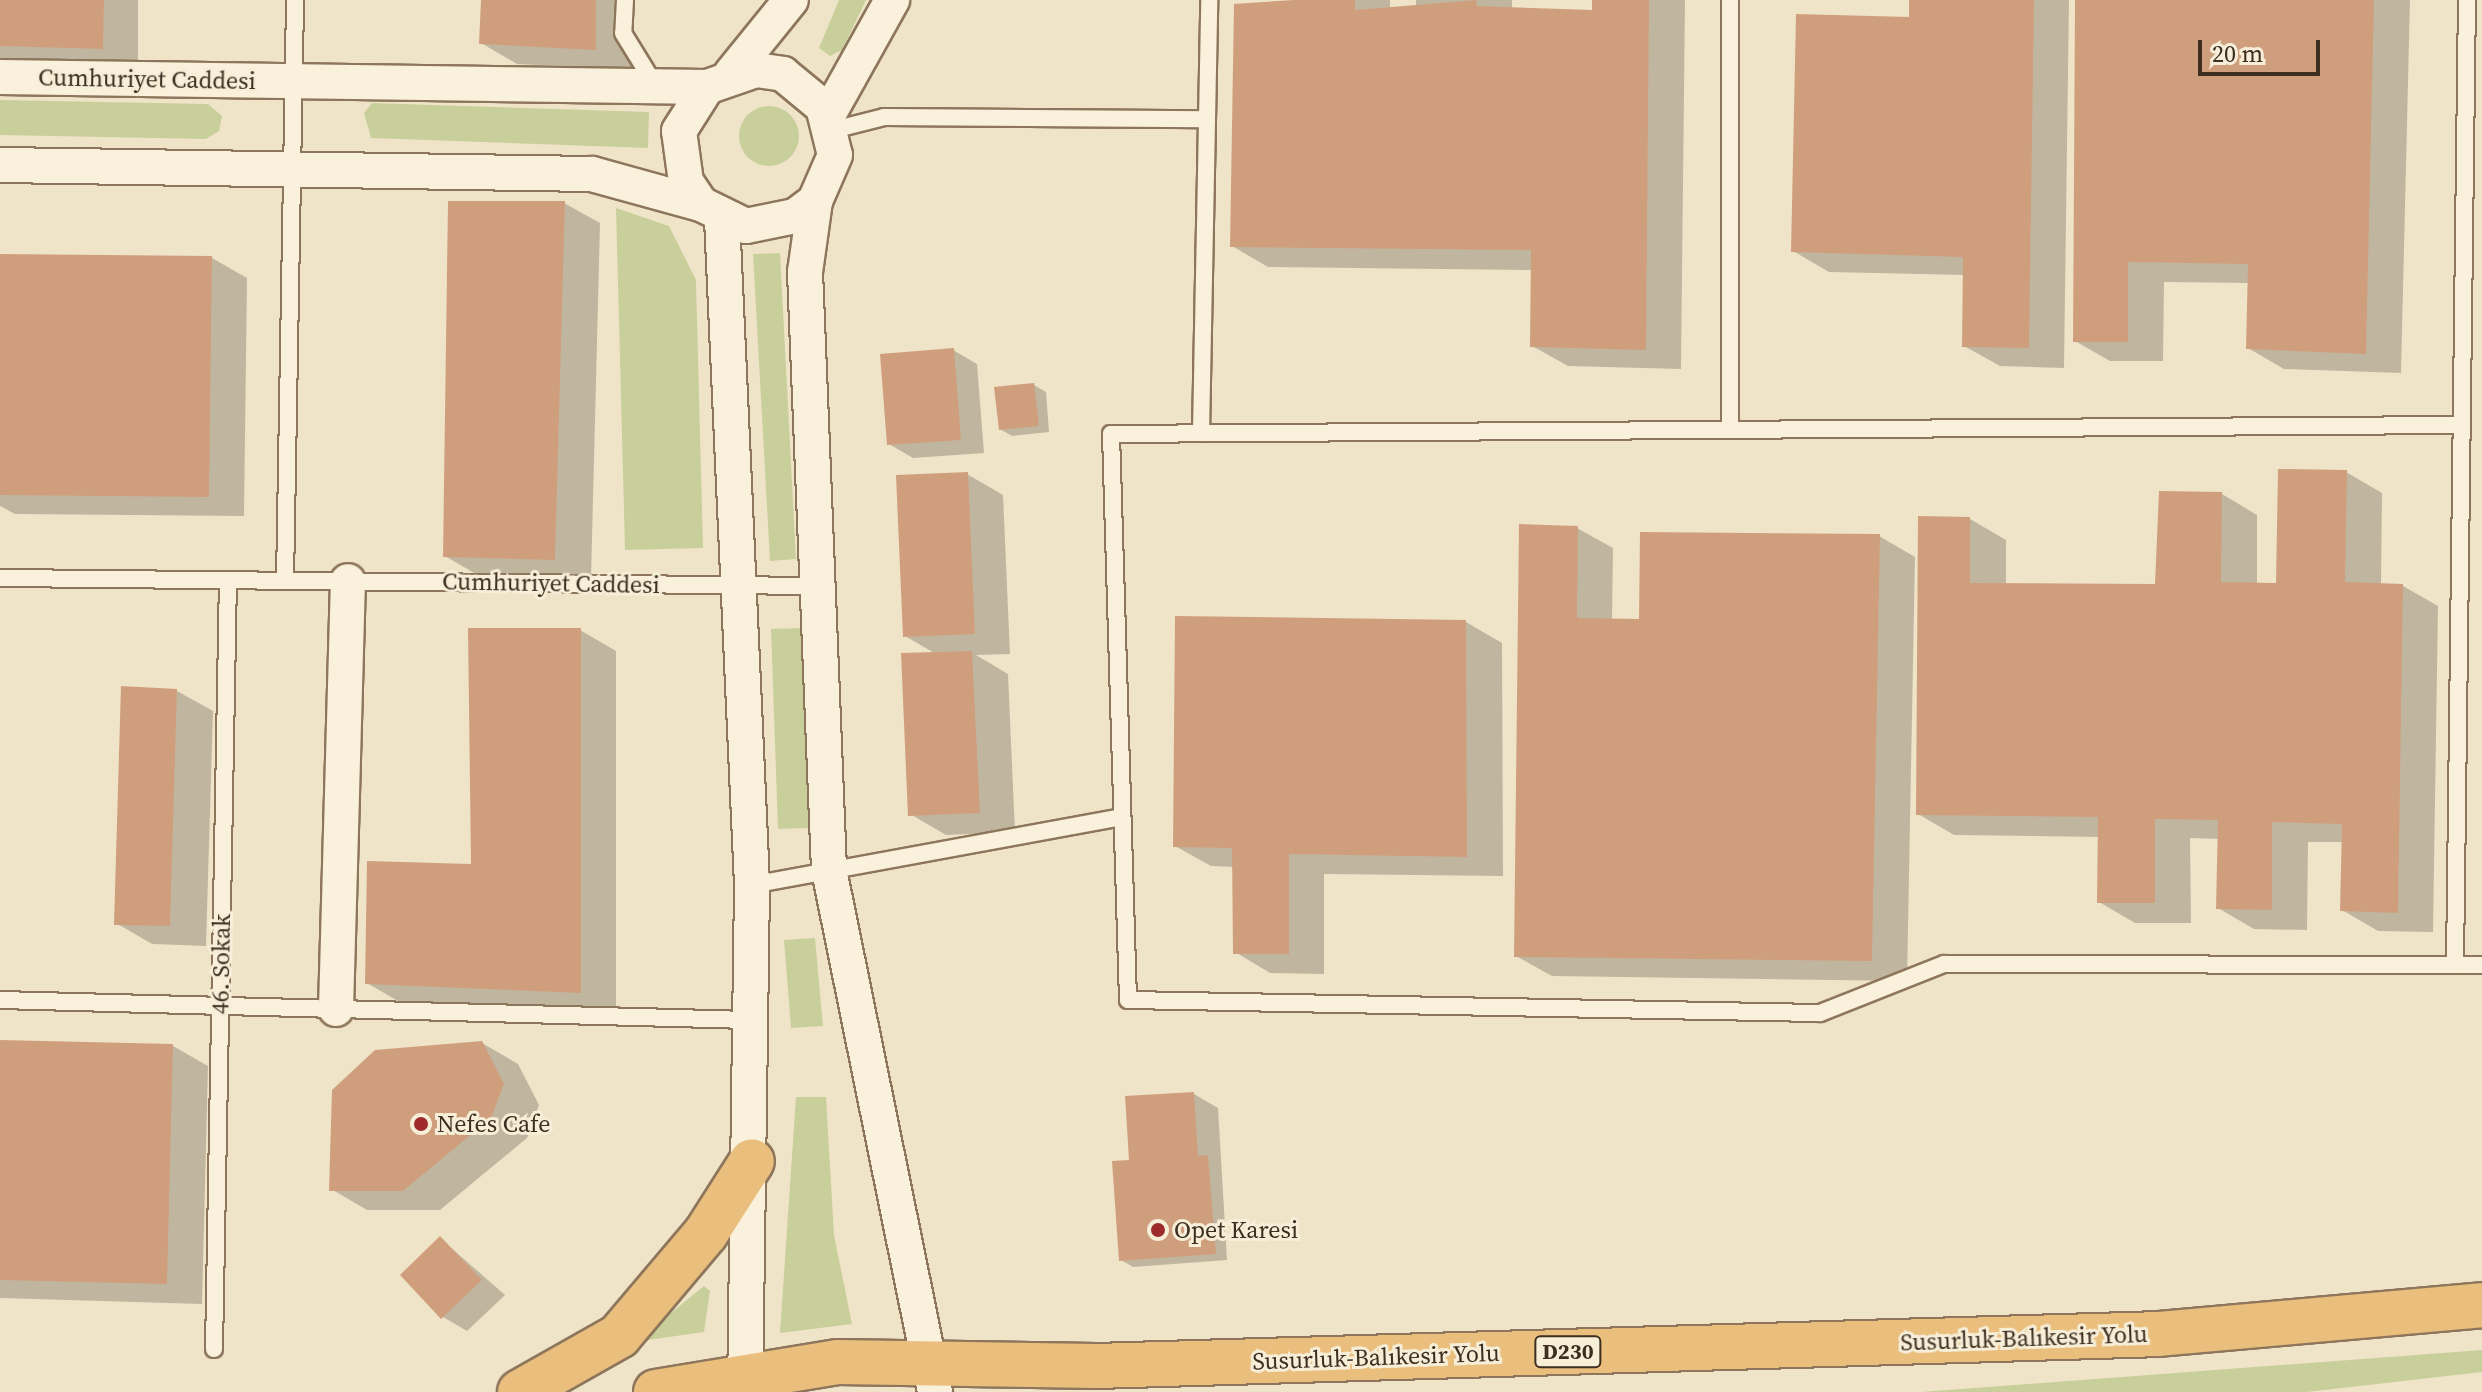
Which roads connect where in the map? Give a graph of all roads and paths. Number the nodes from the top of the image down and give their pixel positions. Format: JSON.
{"nodes":[{"id":1,"x":295,"y":0,"type":"edge"},
{"id":2,"x":625,"y":0,"type":"edge"},
{"id":3,"x":791,"y":0,"type":"edge"},
{"id":4,"x":892,"y":0,"type":"edge"},
{"id":5,"x":1209,"y":0,"type":"edge"},
{"id":6,"x":1730,"y":0,"type":"edge"},
{"id":7,"x":2467,"y":0,"type":"edge"},
{"id":8,"x":0,"y":77,"type":"edge"},
{"id":9,"x":719,"y":80,"type":"junction"},
{"id":10,"x":294,"y":81,"type":"junction"},
{"id":11,"x":656,"y":86,"type":"junction"},
{"id":12,"x":1207,"y":119,"type":"junction"},
{"id":13,"x":830,"y":124,"type":"junction"},
{"id":14,"x":0,"y":165,"type":"edge"},
{"id":15,"x":292,"y":168,"type":"junction"},
{"id":16,"x":815,"y":201,"type":"junction"},
{"id":17,"x":712,"y":211,"type":"junction"},
{"id":18,"x":2461,"y":425,"type":"junction"},
{"id":19,"x":1730,"y":430,"type":"junction"},
{"id":20,"x":1201,"y":433,"type":"junction"},
{"id":21,"x":0,"y":578,"type":"edge"},
{"id":22,"x":228,"y":580,"type":"junction"},
{"id":23,"x":285,"y":581,"type":"junction"},
{"id":24,"x":348,"y":581,"type":"junction"},
{"id":25,"x":739,"y":585,"type":"junction"},
{"id":26,"x":818,"y":586,"type":"junction"},
{"id":27,"x":1122,"y":817,"type":"junction"},
{"id":28,"x":829,"y":870,"type":"junction"},
{"id":29,"x":752,"y":885,"type":"junction"},
{"id":30,"x":2455,"y":965,"type":"junction"},
{"id":31,"x":2482,"y":965,"type":"edge"},
{"id":32,"x":0,"y":1000,"type":"edge"},
{"id":33,"x":220,"y":1006,"type":"junction"},
{"id":34,"x":336,"y":1009,"type":"junction"},
{"id":35,"x":751,"y":1020,"type":"junction"},
{"id":36,"x":752,"y":1161,"type":"junction"},
{"id":37,"x":2482,"y":1305,"type":"edge"},
{"id":38,"x":214,"y":1349,"type":"dead end"},
{"id":39,"x":930,"y":1378,"type":"edge"},
{"id":40,"x":746,"y":1386,"type":"edge"},
{"id":41,"x":520,"y":1392,"type":"edge"},
{"id":42,"x":656,"y":1392,"type":"edge"}],
"edges":[{"from":1,"to":10,"type":"lane"},
{"from":2,"to":11,"type":"lane"},
{"from":3,"to":9,"type":"street"},
{"from":4,"to":13,"type":"street"},
{"from":5,"to":12,"type":"lane"},
{"from":6,"to":19,"type":"lane"},
{"from":7,"to":18,"type":"lane"},
{"from":8,"to":10,"type":"street","name":"Cumhuriyet Caddesi"},
{"from":9,"to":11,"type":"street","name":"Cumhuriyet Caddesi"},
{"from":9,"to":13,"type":"street"},
{"from":9,"to":17,"type":"street"},
{"from":10,"to":11,"type":"street","name":"Cumhuriyet Caddesi"},
{"from":10,"to":15,"type":"lane"},
{"from":12,"to":13,"type":"lane"},
{"from":12,"to":20,"type":"lane"},
{"from":13,"to":16,"type":"street"},
{"from":14,"to":15,"type":"street"},
{"from":15,"to":17,"type":"street"},
{"from":15,"to":23,"type":"lane"},
{"from":16,"to":17,"type":"street"},
{"from":16,"to":26,"type":"street"},
{"from":17,"to":25,"type":"street"},
{"from":18,"to":19,"type":"lane"},
{"from":18,"to":30,"type":"lane"},
{"from":19,"to":20,"type":"lane"},
{"from":20,"to":27,"type":"lane"},
{"from":21,"to":22,"type":"lane","name":"Cumhuriyet Caddesi"},
{"from":22,"to":23,"type":"lane","name":"Cumhuriyet Caddesi"},
{"from":22,"to":33,"type":"lane","name":"46. Sokak"},
{"from":23,"to":24,"type":"lane","name":"Cumhuriyet Caddesi"},
{"from":24,"to":25,"type":"lane","name":"Cumhuriyet Caddesi"},
{"from":24,"to":34,"type":"street"},
{"from":25,"to":26,"type":"lane","name":"Cumhuriyet Caddesi"},
{"from":25,"to":29,"type":"street"},
{"from":26,"to":28,"type":"street"},
{"from":27,"to":28,"type":"lane"},
{"from":27,"to":30,"type":"lane"},
{"from":28,"to":29,"type":"lane"},
{"from":28,"to":39,"type":"street"},
{"from":29,"to":35,"type":"street"},
{"from":30,"to":31,"type":"lane"},
{"from":32,"to":33,"type":"lane"},
{"from":33,"to":34,"type":"lane"},
{"from":33,"to":38,"type":"lane","name":"46. Sokak"},
{"from":34,"to":35,"type":"lane"},
{"from":35,"to":36,"type":"street"},
{"from":36,"to":40,"type":"street"},
{"from":36,"to":41,"type":"highway"},
{"from":37,"to":39,"type":"highway","name":"Susurluk-Balıkesir Yolu","number":"D230"},
{"from":39,"to":40,"type":"highway","name":"Susurluk-Balıkesir Yolu","number":"D230"},
{"from":40,"to":42,"type":"highway","name":"Susurluk-Balıkesir Yolu","number":"D230"}]}
